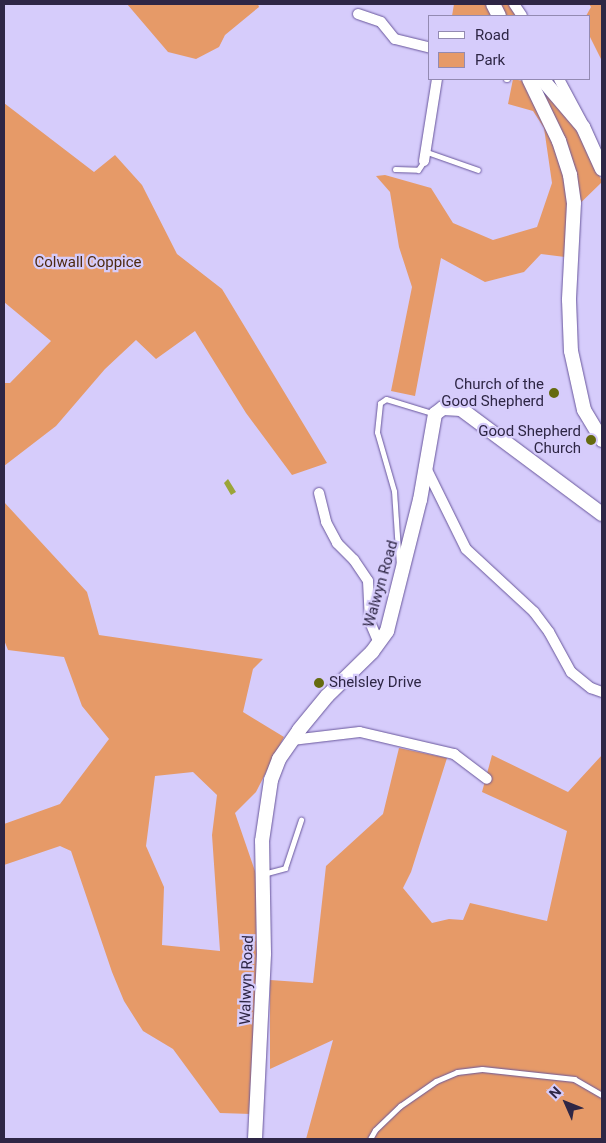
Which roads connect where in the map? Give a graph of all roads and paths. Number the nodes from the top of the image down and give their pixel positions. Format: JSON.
{"nodes":[{"id":1,"x":514,"y":4,"type":"edge"},
{"id":2,"x":358,"y":14,"type":"dead end"},
{"id":3,"x":521,"y":15,"type":"edge"},
{"id":4,"x":428,"y":47,"type":"edge"},
{"id":5,"x":437,"y":80,"type":"edge"},
{"id":6,"x":529,"y":80,"type":"edge"},
{"id":7,"x":543,"y":80,"type":"edge"},
{"id":8,"x":560,"y":80,"type":"edge"},
{"id":9,"x":583,"y":127,"type":"junction"},
{"id":10,"x":424,"y":156,"type":"junction"},
{"id":11,"x":395,"y":169,"type":"dead end"},
{"id":12,"x":602,"y":169,"type":"edge"},
{"id":13,"x":478,"y":170,"type":"dead end"},
{"id":14,"x":435,"y":414,"type":"junction"},
{"id":15,"x":602,"y":440,"type":"edge"},
{"id":16,"x":426,"y":468,"type":"junction"},
{"id":17,"x":319,"y":493,"type":"dead end"},
{"id":18,"x":602,"y":514,"type":"edge"},
{"id":19,"x":401,"y":578,"type":"junction"},
{"id":20,"x":379,"y":643,"type":"junction"},
{"id":21,"x":602,"y":692,"type":"edge"},
{"id":22,"x":292,"y":740,"type":"junction"},
{"id":23,"x":487,"y":779,"type":"dead end"},
{"id":24,"x":302,"y":820,"type":"dead end"},
{"id":25,"x":262,"y":874,"type":"junction"},
{"id":26,"x":602,"y":1095,"type":"edge"},
{"id":27,"x":255,"y":1139,"type":"edge"},
{"id":28,"x":370,"y":1139,"type":"edge"}],
"edges":[{"from":1,"to":3,"type":"street"},
{"from":2,"to":4,"type":"street"},
{"from":5,"to":10,"type":"street"},
{"from":6,"to":15,"type":"main road"},
{"from":7,"to":9,"type":"main road"},
{"from":8,"to":9,"type":"street"},
{"from":9,"to":12,"type":"main road"},
{"from":10,"to":11,"type":"lane"},
{"from":10,"to":13,"type":"lane"},
{"from":14,"to":16,"type":"main road","name":"Walwyn Road"},
{"from":14,"to":18,"type":"main road"},
{"from":14,"to":19,"type":"lane"},
{"from":16,"to":19,"type":"main road","name":"Walwyn Road"},
{"from":16,"to":21,"type":"street"},
{"from":17,"to":20,"type":"street"},
{"from":19,"to":20,"type":"main road","name":"Walwyn Road"},
{"from":20,"to":22,"type":"main road","name":"Walwyn Road"},
{"from":22,"to":23,"type":"street"},
{"from":22,"to":25,"type":"main road","name":"Walwyn Road"},
{"from":24,"to":25,"type":"lane"},
{"from":25,"to":27,"type":"main road","name":"Walwyn Road"},
{"from":26,"to":28,"type":"lane"}]}
